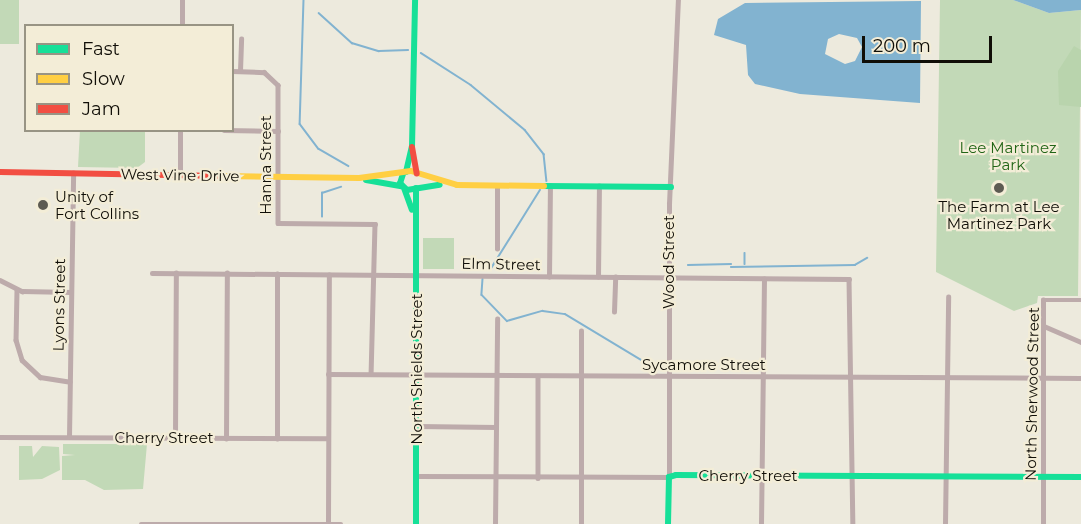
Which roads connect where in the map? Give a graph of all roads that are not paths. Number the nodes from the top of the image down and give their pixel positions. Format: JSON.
{"nodes":[{"id":1,"x":182,"y":0,"type":"edge"},
{"id":2,"x":415,"y":0,"type":"edge"},
{"id":3,"x":678,"y":0,"type":"edge"},
{"id":4,"x":182,"y":24,"type":"edge"},
{"id":5,"x":241,"y":39,"type":"dead end"},
{"id":6,"x":234,"y":71,"type":"edge"},
{"id":7,"x":240,"y":71,"type":"junction"},
{"id":8,"x":234,"y":130,"type":"edge"},
{"id":9,"x":278,"y":131,"type":"junction"},
{"id":10,"x":180,"y":132,"type":"edge"},
{"id":11,"x":412,"y":147,"type":"junction"},
{"id":12,"x":0,"y":172,"type":"edge"},
{"id":13,"x":73,"y":173,"type":"junction"},
{"id":14,"x":404,"y":173,"type":"junction"},
{"id":15,"x":180,"y":174,"type":"junction"},
{"id":16,"x":278,"y":176,"type":"junction"},
{"id":17,"x":418,"y":176,"type":"junction"},
{"id":18,"x":359,"y":178,"type":"junction"},
{"id":19,"x":445,"y":184,"type":"junction"},
{"id":20,"x":497,"y":186,"type":"junction"},
{"id":21,"x":550,"y":186,"type":"junction"},
{"id":22,"x":599,"y":186,"type":"junction"},
{"id":23,"x":403,"y":187,"type":"junction"},
{"id":24,"x":671,"y":187,"type":"junction"},
{"id":25,"x":417,"y":188,"type":"junction"},
{"id":26,"x":415,"y":214,"type":"junction"},
{"id":27,"x":497,"y":249,"type":"dead end"},
{"id":28,"x":152,"y":273,"type":"dead end"},
{"id":29,"x":176,"y":273,"type":"junction"},
{"id":30,"x":227,"y":273,"type":"junction"},
{"id":31,"x":278,"y":274,"type":"junction"},
{"id":32,"x":417,"y":274,"type":"junction"},
{"id":33,"x":329,"y":275,"type":"junction"},
{"id":34,"x":373,"y":275,"type":"junction"},
{"id":35,"x":549,"y":277,"type":"junction"},
{"id":36,"x":598,"y":277,"type":"junction"},
{"id":37,"x":615,"y":277,"type":"junction"},
{"id":38,"x":669,"y":278,"type":"junction"},
{"id":39,"x":765,"y":279,"type":"junction"},
{"id":40,"x":0,"y":280,"type":"edge"},
{"id":41,"x":17,"y":290,"type":"junction"},
{"id":42,"x":71,"y":292,"type":"junction"},
{"id":43,"x":948,"y":297,"type":"dead end"},
{"id":44,"x":1081,"y":300,"type":"edge"},
{"id":45,"x":614,"y":312,"type":"dead end"},
{"id":46,"x":497,"y":319,"type":"dead end"},
{"id":47,"x":1044,"y":326,"type":"junction"},
{"id":48,"x":581,"y":331,"type":"dead end"},
{"id":49,"x":1081,"y":342,"type":"edge"},
{"id":50,"x":328,"y":374,"type":"junction"},
{"id":51,"x":371,"y":374,"type":"junction"},
{"id":52,"x":417,"y":374,"type":"junction"},
{"id":53,"x":496,"y":375,"type":"junction"},
{"id":54,"x":538,"y":376,"type":"junction"},
{"id":55,"x":581,"y":377,"type":"junction"},
{"id":56,"x":763,"y":377,"type":"junction"},
{"id":57,"x":854,"y":377,"type":"junction"},
{"id":58,"x":668,"y":378,"type":"junction"},
{"id":59,"x":945,"y":378,"type":"junction"},
{"id":60,"x":1044,"y":378,"type":"junction"},
{"id":61,"x":1081,"y":378,"type":"edge"},
{"id":62,"x":70,"y":382,"type":"junction"},
{"id":63,"x":417,"y":426,"type":"junction"},
{"id":64,"x":496,"y":427,"type":"junction"},
{"id":65,"x":0,"y":436,"type":"edge"},
{"id":66,"x":69,"y":437,"type":"junction"},
{"id":67,"x":175,"y":438,"type":"junction"},
{"id":68,"x":226,"y":438,"type":"junction"},
{"id":69,"x":328,"y":438,"type":"junction"},
{"id":70,"x":277,"y":439,"type":"junction"},
{"id":71,"x":416,"y":476,"type":"junction"},
{"id":72,"x":762,"y":476,"type":"junction"},
{"id":73,"x":495,"y":477,"type":"junction"},
{"id":74,"x":669,"y":477,"type":"junction"},
{"id":75,"x":853,"y":477,"type":"junction"},
{"id":76,"x":945,"y":477,"type":"junction"},
{"id":77,"x":1043,"y":477,"type":"junction"},
{"id":78,"x":1081,"y":477,"type":"edge"},
{"id":79,"x":538,"y":478,"type":"junction"},
{"id":80,"x":581,"y":478,"type":"junction"},
{"id":81,"x":141,"y":524,"type":"edge"},
{"id":82,"x":328,"y":524,"type":"edge"},
{"id":83,"x":340,"y":524,"type":"edge"},
{"id":84,"x":416,"y":524,"type":"edge"},
{"id":85,"x":495,"y":524,"type":"edge"},
{"id":86,"x":581,"y":524,"type":"edge"},
{"id":87,"x":668,"y":524,"type":"edge"},
{"id":88,"x":761,"y":524,"type":"edge"},
{"id":89,"x":853,"y":524,"type":"edge"},
{"id":90,"x":945,"y":524,"type":"edge"},
{"id":91,"x":1043,"y":524,"type":"edge"}],
"edges":[{"from":1,"to":4,"type":"street"},
{"from":2,"to":11,"type":"street"},
{"from":3,"to":24,"type":"street","name":"Wood Street"},
{"from":5,"to":7,"type":"street"},
{"from":6,"to":7,"type":"street"},
{"from":7,"to":9,"type":"street","name":"Hanna Street"},
{"from":8,"to":9,"type":"street"},
{"from":9,"to":16,"type":"street","name":"Hanna Street"},
{"from":10,"to":15,"type":"street"},
{"from":11,"to":14,"type":"street"},
{"from":11,"to":17,"type":"street"},
{"from":12,"to":13,"type":"street","name":"West Vine Drive"},
{"from":13,"to":15,"type":"street","name":"West Vine Drive"},
{"from":13,"to":42,"type":"street","name":"Lyons Street"},
{"from":14,"to":17,"type":"street","name":"West Vine Drive"},
{"from":14,"to":18,"type":"street","name":"West Vine Drive"},
{"from":14,"to":23,"type":"street"},
{"from":15,"to":16,"type":"street","name":"West Vine Drive"},
{"from":16,"to":18,"type":"street","name":"West Vine Drive"},
{"from":16,"to":34,"type":"street","name":"Hanna Street"},
{"from":17,"to":19,"type":"street"},
{"from":17,"to":25,"type":"street","name":"North Shields Street"},
{"from":18,"to":23,"type":"street","name":"West Vine Drive"},
{"from":19,"to":20,"type":"street"},
{"from":19,"to":25,"type":"street"},
{"from":20,"to":21,"type":"street"},
{"from":20,"to":27,"type":"street"},
{"from":21,"to":22,"type":"street"},
{"from":21,"to":35,"type":"street"},
{"from":22,"to":24,"type":"street"},
{"from":22,"to":36,"type":"street"},
{"from":23,"to":25,"type":"street","name":"West Vine Drive"},
{"from":23,"to":26,"type":"street","name":"North Shields Street"},
{"from":24,"to":38,"type":"street","name":"Wood Street"},
{"from":25,"to":26,"type":"street","name":"North Shields Street"},
{"from":26,"to":32,"type":"street","name":"North Shields Street"},
{"from":28,"to":29,"type":"street","name":"Elm Street"},
{"from":29,"to":30,"type":"street","name":"Elm Street"},
{"from":29,"to":67,"type":"street"},
{"from":30,"to":31,"type":"street","name":"Elm Street"},
{"from":30,"to":68,"type":"street"},
{"from":31,"to":33,"type":"street","name":"Elm Street"},
{"from":31,"to":70,"type":"street"},
{"from":32,"to":34,"type":"street","name":"Elm Street"},
{"from":32,"to":35,"type":"street","name":"Elm Street"},
{"from":32,"to":52,"type":"street","name":"North Shields Street"},
{"from":33,"to":34,"type":"street","name":"Elm Street"},
{"from":33,"to":50,"type":"street"},
{"from":34,"to":51,"type":"street","name":"Hanna Street"},
{"from":35,"to":36,"type":"street","name":"Elm Street"},
{"from":36,"to":37,"type":"street","name":"Elm Street"},
{"from":37,"to":38,"type":"street","name":"Elm Street"},
{"from":37,"to":45,"type":"street"},
{"from":38,"to":39,"type":"street","name":"Elm Street"},
{"from":38,"to":58,"type":"street","name":"Wood Street"},
{"from":39,"to":56,"type":"street"},
{"from":39,"to":57,"type":"street","name":"Elm Street"},
{"from":40,"to":41,"type":"street"},
{"from":41,"to":42,"type":"street"},
{"from":41,"to":62,"type":"street"},
{"from":42,"to":62,"type":"street","name":"Lyons Street"},
{"from":43,"to":59,"type":"street"},
{"from":44,"to":47,"type":"street","name":"North Sherwood Street"},
{"from":46,"to":53,"type":"street"},
{"from":47,"to":49,"type":"street"},
{"from":47,"to":60,"type":"street","name":"North Sherwood Street"},
{"from":48,"to":55,"type":"street"},
{"from":50,"to":51,"type":"street","name":"Sycamore Street"},
{"from":50,"to":69,"type":"street"},
{"from":51,"to":52,"type":"street","name":"Sycamore Street"},
{"from":52,"to":53,"type":"street","name":"Sycamore Street"},
{"from":52,"to":63,"type":"street","name":"North Shields Street"},
{"from":53,"to":54,"type":"street","name":"Sycamore Street"},
{"from":53,"to":64,"type":"street"},
{"from":54,"to":55,"type":"street","name":"Sycamore Street"},
{"from":54,"to":79,"type":"street"},
{"from":55,"to":58,"type":"street","name":"Sycamore Street"},
{"from":55,"to":80,"type":"street"},
{"from":56,"to":57,"type":"street","name":"Sycamore Street"},
{"from":56,"to":58,"type":"street","name":"Sycamore Street"},
{"from":56,"to":72,"type":"street"},
{"from":57,"to":59,"type":"street","name":"Sycamore Street"},
{"from":57,"to":75,"type":"street"},
{"from":58,"to":74,"type":"street","name":"Wood Street"},
{"from":59,"to":60,"type":"street","name":"Sycamore Street"},
{"from":59,"to":76,"type":"street"},
{"from":60,"to":61,"type":"street","name":"Sycamore Street"},
{"from":60,"to":77,"type":"street","name":"North Sherwood Street"},
{"from":62,"to":66,"type":"street","name":"Lyons Street"},
{"from":63,"to":64,"type":"street"},
{"from":63,"to":71,"type":"street","name":"North Shields Street"},
{"from":64,"to":73,"type":"street"},
{"from":65,"to":66,"type":"street","name":"Cherry Street"},
{"from":66,"to":67,"type":"street","name":"Cherry Street"},
{"from":67,"to":68,"type":"street","name":"Cherry Street"},
{"from":68,"to":70,"type":"street","name":"Cherry Street"},
{"from":69,"to":70,"type":"street","name":"Cherry Street"},
{"from":69,"to":82,"type":"street"},
{"from":71,"to":73,"type":"street","name":"Cherry Street"},
{"from":71,"to":84,"type":"street","name":"North Shields Street"},
{"from":72,"to":74,"type":"street","name":"Cherry Street"},
{"from":72,"to":75,"type":"street","name":"Cherry Street"},
{"from":72,"to":88,"type":"street"},
{"from":73,"to":79,"type":"street","name":"Cherry Street"},
{"from":73,"to":85,"type":"street"},
{"from":74,"to":80,"type":"street","name":"Cherry Street"},
{"from":74,"to":87,"type":"street","name":"Wood Street"},
{"from":75,"to":76,"type":"street","name":"Cherry Street"},
{"from":75,"to":89,"type":"street"},
{"from":76,"to":77,"type":"street","name":"Cherry Street"},
{"from":76,"to":90,"type":"street"},
{"from":77,"to":78,"type":"street","name":"Cherry Street"},
{"from":77,"to":91,"type":"street","name":"North Sherwood Street"},
{"from":79,"to":80,"type":"street","name":"Cherry Street"},
{"from":80,"to":86,"type":"street"},
{"from":81,"to":82,"type":"street"},
{"from":82,"to":83,"type":"street"}]}
